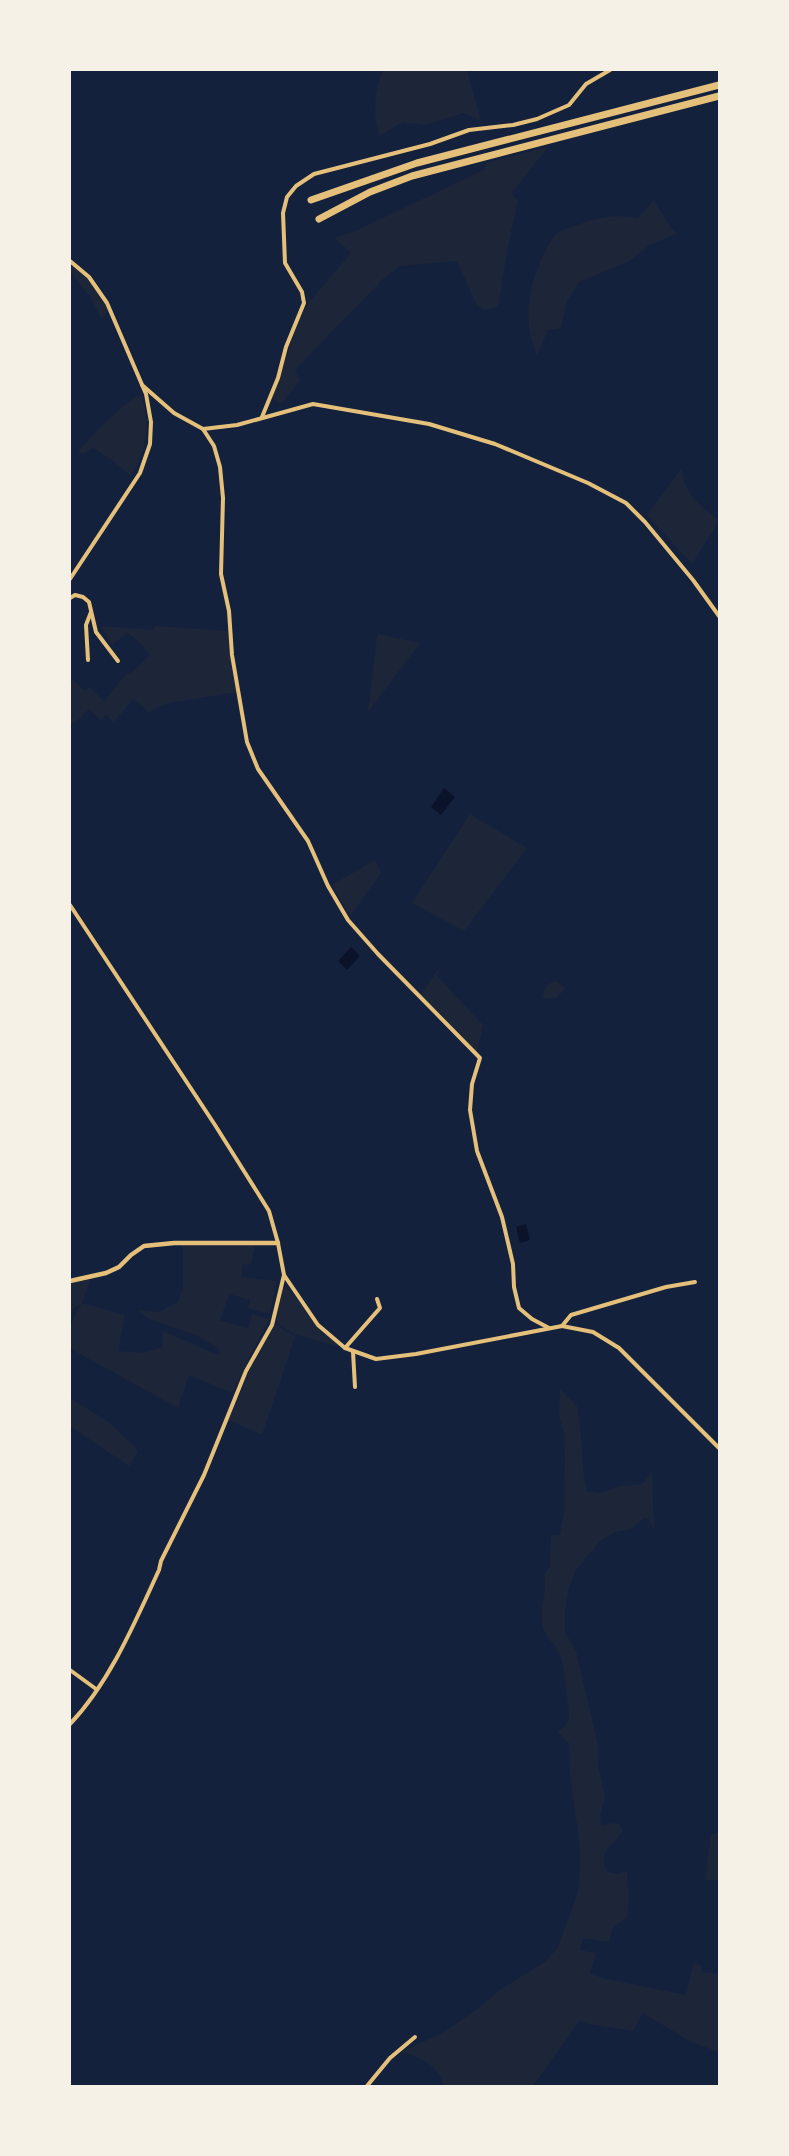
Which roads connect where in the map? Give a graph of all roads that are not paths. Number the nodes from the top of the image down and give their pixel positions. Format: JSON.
{"nodes":[{"id":1,"x":610,"y":70,"type":"edge"},
{"id":2,"x":719,"y":85,"type":"edge"},
{"id":3,"x":719,"y":96,"type":"edge"},
{"id":4,"x":311,"y":200,"type":"dead end"},
{"id":5,"x":319,"y":219,"type":"dead end"},
{"id":6,"x":70,"y":261,"type":"edge"},
{"id":7,"x":142,"y":385,"type":"junction"},
{"id":8,"x":262,"y":417,"type":"junction"},
{"id":9,"x":203,"y":429,"type":"junction"},
{"id":10,"x":70,"y":579,"type":"edge"},
{"id":11,"x":70,"y":598,"type":"edge"},
{"id":12,"x":91,"y":612,"type":"junction"},
{"id":13,"x":719,"y":616,"type":"edge"},
{"id":14,"x":88,"y":660,"type":"dead end"},
{"id":15,"x":118,"y":661,"type":"dead end"},
{"id":16,"x":70,"y":905,"type":"edge"},
{"id":17,"x":278,"y":1243,"type":"junction"},
{"id":18,"x":284,"y":1275,"type":"junction"},
{"id":19,"x":70,"y":1281,"type":"edge"},
{"id":20,"x":695,"y":1282,"type":"dead end"},
{"id":21,"x":377,"y":1299,"type":"dead end"},
{"id":22,"x":562,"y":1326,"type":"junction"},
{"id":23,"x":549,"y":1328,"type":"junction"},
{"id":24,"x":345,"y":1348,"type":"junction"},
{"id":25,"x":353,"y":1352,"type":"junction"},
{"id":26,"x":355,"y":1387,"type":"dead end"},
{"id":27,"x":719,"y":1448,"type":"edge"},
{"id":28,"x":70,"y":1670,"type":"edge"},
{"id":29,"x":96,"y":1689,"type":"junction"},
{"id":30,"x":70,"y":1724,"type":"edge"},
{"id":31,"x":415,"y":2037,"type":"dead end"},
{"id":32,"x":368,"y":2086,"type":"edge"}],
"edges":[{"from":1,"to":8,"type":"street"},
{"from":2,"to":4,"type":"highway"},
{"from":3,"to":5,"type":"highway"},
{"from":6,"to":7,"type":"street"},
{"from":7,"to":9,"type":"street"},
{"from":7,"to":10,"type":"street"},
{"from":8,"to":9,"type":"street"},
{"from":8,"to":13,"type":"street"},
{"from":9,"to":23,"type":"street"},
{"from":11,"to":12,"type":"street"},
{"from":12,"to":14,"type":"street"},
{"from":12,"to":15,"type":"street"},
{"from":16,"to":17,"type":"street"},
{"from":17,"to":18,"type":"street"},
{"from":17,"to":19,"type":"street"},
{"from":18,"to":24,"type":"street"},
{"from":18,"to":29,"type":"street"},
{"from":20,"to":22,"type":"street"},
{"from":21,"to":24,"type":"street"},
{"from":22,"to":23,"type":"street"},
{"from":22,"to":27,"type":"street"},
{"from":23,"to":25,"type":"street"},
{"from":24,"to":25,"type":"street"},
{"from":25,"to":26,"type":"street"},
{"from":28,"to":29,"type":"street"},
{"from":29,"to":30,"type":"street"},
{"from":31,"to":32,"type":"street"}]}
